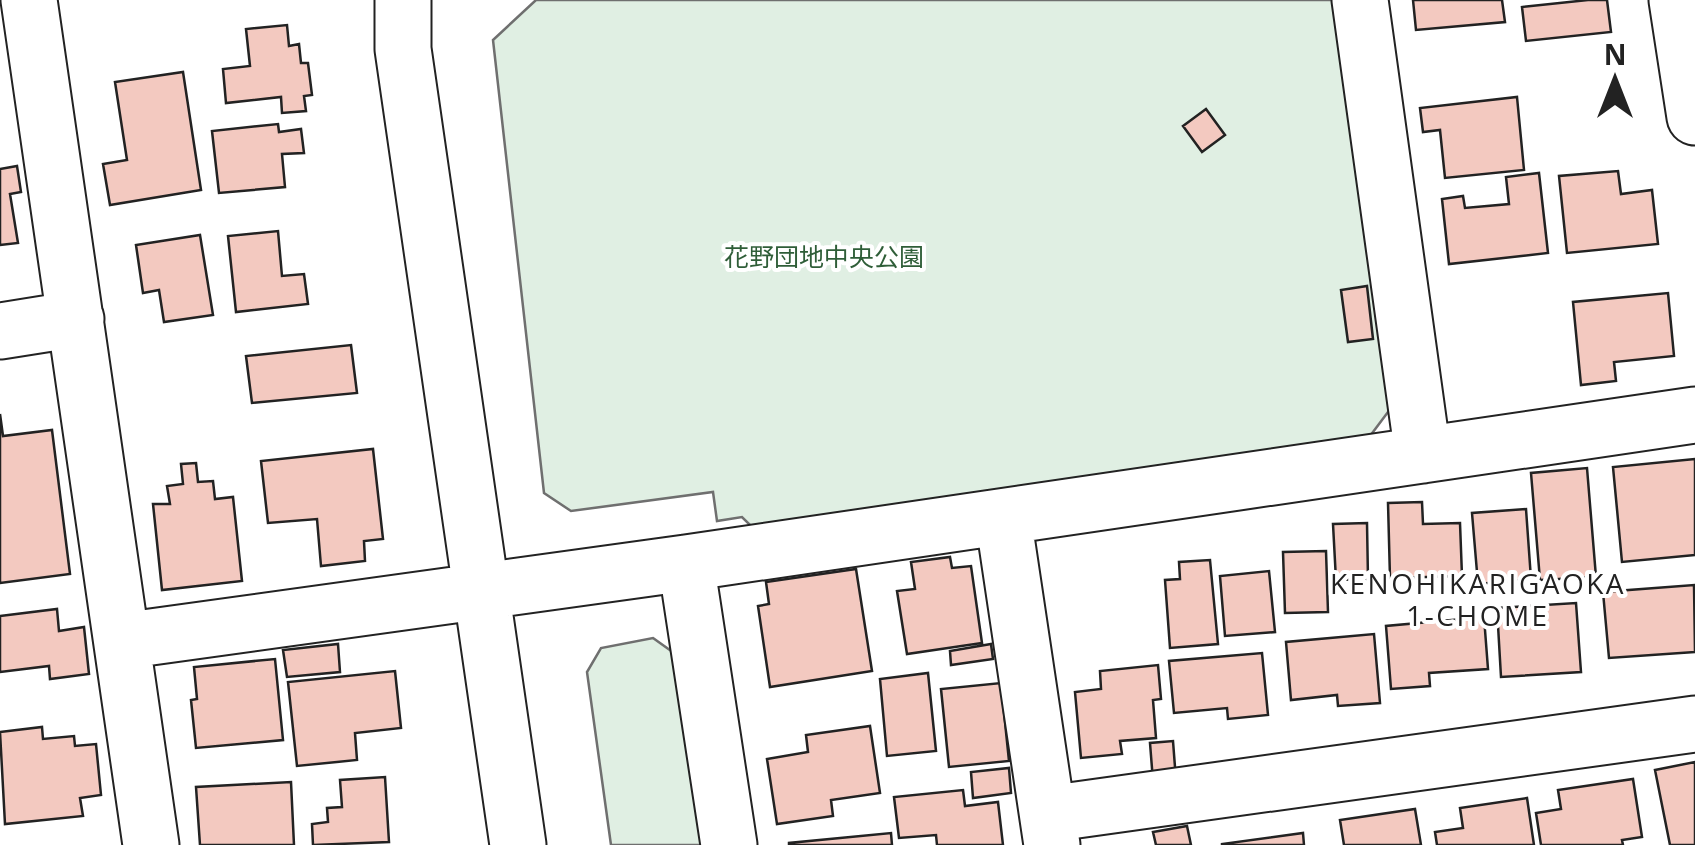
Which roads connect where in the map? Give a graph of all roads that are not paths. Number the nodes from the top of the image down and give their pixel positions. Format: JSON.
{"nodes":[{"id":1,"x":29,"y":0,"type":"edge"},
{"id":2,"x":403,"y":0,"type":"edge"},
{"id":3,"x":1360,"y":0,"type":"edge"},
{"id":4,"x":1677,"y":0,"type":"edge"},
{"id":5,"x":1693,"y":94,"type":"edge"},
{"id":6,"x":76,"y":320,"type":"junction"},
{"id":7,"x":0,"y":331,"type":"edge"},
{"id":8,"x":1695,"y":415,"type":"edge"},
{"id":9,"x":1424,"y":455,"type":"junction"},
{"id":10,"x":1003,"y":517,"type":"junction"},
{"id":11,"x":686,"y":563,"type":"junction"},
{"id":12,"x":480,"y":591,"type":"junction"},
{"id":13,"x":122,"y":641,"type":"junction"},
{"id":14,"x":1695,"y":724,"type":"edge"},
{"id":15,"x":1050,"y":829,"type":"edge"},
{"id":16,"x":151,"y":845,"type":"edge"},
{"id":17,"x":518,"y":845,"type":"edge"},
{"id":18,"x":729,"y":845,"type":"edge"}],
"edges":[{"from":1,"to":6,"type":"street"},
{"from":2,"to":12,"type":"street"},
{"from":3,"to":9,"type":"street"},
{"from":4,"to":5,"type":"street"},
{"from":6,"to":7,"type":"street"},
{"from":6,"to":13,"type":"street"},
{"from":8,"to":9,"type":"street"},
{"from":9,"to":10,"type":"street"},
{"from":10,"to":11,"type":"street"},
{"from":10,"to":15,"type":"street"},
{"from":11,"to":12,"type":"street"},
{"from":11,"to":18,"type":"street"},
{"from":12,"to":13,"type":"street"},
{"from":12,"to":17,"type":"street"},
{"from":13,"to":16,"type":"street"},
{"from":14,"to":15,"type":"street"}]}
